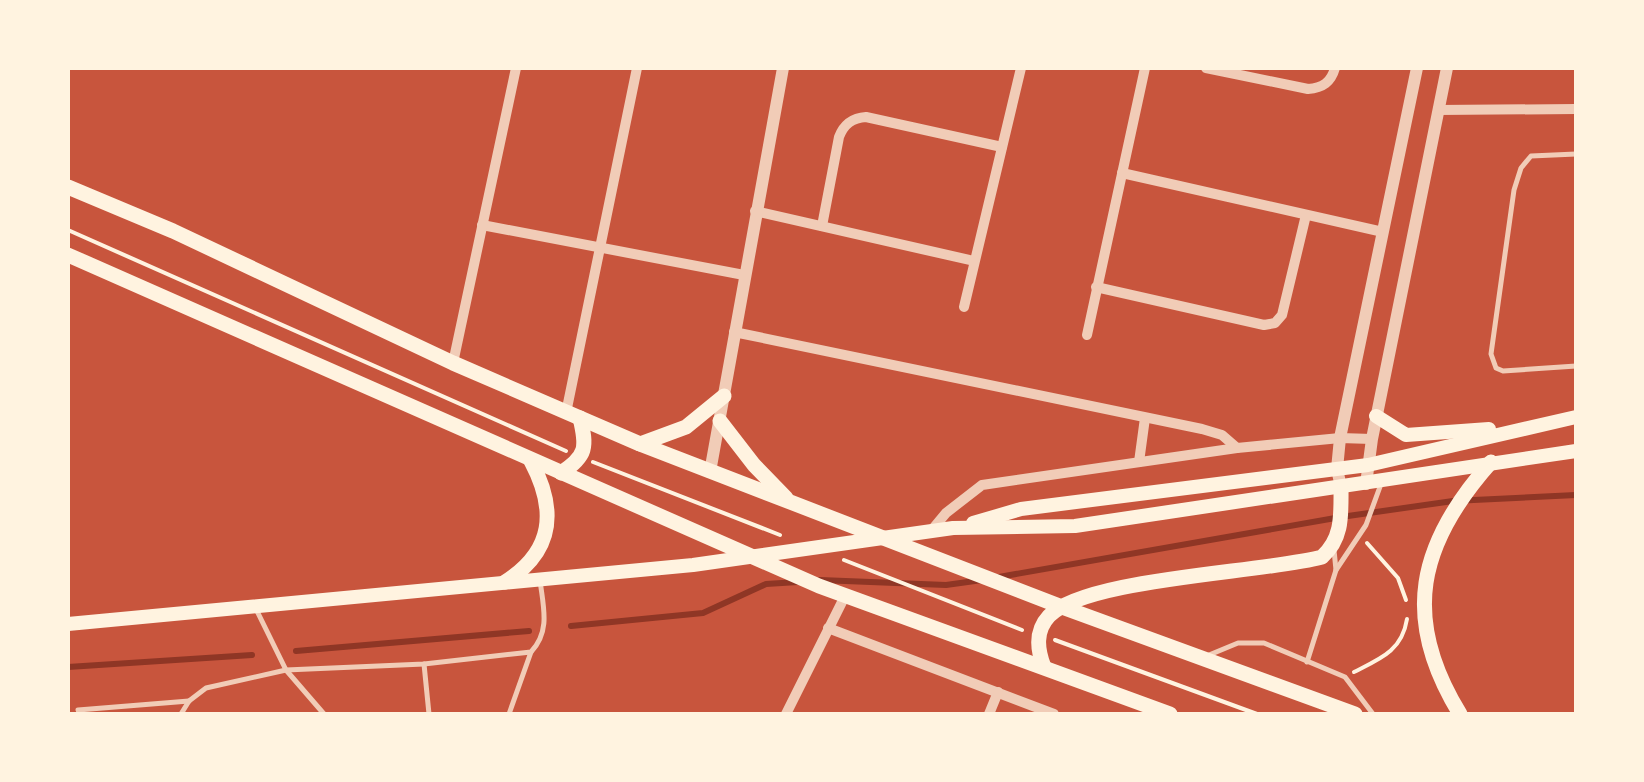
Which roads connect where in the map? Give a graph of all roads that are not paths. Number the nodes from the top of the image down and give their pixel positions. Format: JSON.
{"nodes":[{"id":1,"x":516,"y":68,"type":"edge"},
{"id":2,"x":638,"y":68,"type":"edge"},
{"id":3,"x":784,"y":68,"type":"edge"},
{"id":4,"x":1021,"y":68,"type":"edge"},
{"id":5,"x":1145,"y":68,"type":"edge"},
{"id":6,"x":1206,"y":68,"type":"edge"},
{"id":7,"x":1335,"y":68,"type":"edge"},
{"id":8,"x":1417,"y":68,"type":"edge"},
{"id":9,"x":1447,"y":68,"type":"edge"},
{"id":10,"x":1576,"y":109,"type":"edge"},
{"id":11,"x":1438,"y":110,"type":"junction"},
{"id":12,"x":1002,"y":147,"type":"junction"},
{"id":13,"x":1576,"y":154,"type":"edge"},
{"id":14,"x":1122,"y":173,"type":"junction"},
{"id":15,"x":68,"y":186,"type":"edge"},
{"id":16,"x":755,"y":211,"type":"junction"},
{"id":17,"x":1306,"y":215,"type":"junction"},
{"id":18,"x":482,"y":226,"type":"junction"},
{"id":19,"x":822,"y":226,"type":"junction"},
{"id":20,"x":1383,"y":232,"type":"junction"},
{"id":21,"x":600,"y":249,"type":"junction"},
{"id":22,"x":68,"y":255,"type":"edge"},
{"id":23,"x":974,"y":261,"type":"junction"},
{"id":24,"x":744,"y":275,"type":"junction"},
{"id":25,"x":1096,"y":287,"type":"junction"},
{"id":26,"x":964,"y":307,"type":"dead end"},
{"id":27,"x":734,"y":332,"type":"junction"},
{"id":28,"x":1086,"y":334,"type":"dead end"},
{"id":29,"x":453,"y":363,"type":"junction"},
{"id":30,"x":1576,"y":366,"type":"edge"},
{"id":31,"x":724,"y":396,"type":"junction"},
{"id":32,"x":573,"y":415,"type":"junction"},
{"id":33,"x":1376,"y":416,"type":"junction"},
{"id":34,"x":1576,"y":416,"type":"edge"},
{"id":35,"x":1145,"y":418,"type":"junction"},
{"id":36,"x":720,"y":421,"type":"junction"},
{"id":37,"x":1520,"y":428,"type":"junction"},
{"id":38,"x":1340,"y":438,"type":"junction"},
{"id":39,"x":1372,"y":440,"type":"junction"},
{"id":40,"x":640,"y":444,"type":"junction"},
{"id":41,"x":1237,"y":448,"type":"junction"},
{"id":42,"x":1576,"y":451,"type":"edge"},
{"id":43,"x":532,"y":461,"type":"junction"},
{"id":44,"x":1139,"y":462,"type":"junction"},
{"id":45,"x":1491,"y":462,"type":"junction"},
{"id":46,"x":1368,"y":466,"type":"junction"},
{"id":47,"x":1337,"y":469,"type":"junction"},
{"id":48,"x":710,"y":472,"type":"junction"},
{"id":49,"x":561,"y":473,"type":"junction"},
{"id":50,"x":1375,"y":485,"type":"junction"},
{"id":51,"x":1341,"y":494,"type":"junction"},
{"id":52,"x":793,"y":504,"type":"junction"},
{"id":53,"x":953,"y":528,"type":"junction"},
{"id":54,"x":931,"y":531,"type":"junction"},
{"id":55,"x":884,"y":539,"type":"junction"},
{"id":56,"x":1337,"y":539,"type":"junction"},
{"id":57,"x":748,"y":556,"type":"junction"},
{"id":58,"x":1336,"y":570,"type":"junction"},
{"id":59,"x":540,"y":580,"type":"junction"},
{"id":60,"x":505,"y":582,"type":"junction"},
{"id":61,"x":844,"y":596,"type":"junction"},
{"id":62,"x":254,"y":606,"type":"junction"},
{"id":63,"x":1062,"y":606,"type":"junction"},
{"id":64,"x":68,"y":624,"type":"edge"},
{"id":65,"x":828,"y":628,"type":"junction"},
{"id":66,"x":531,"y":652,"type":"junction"},
{"id":67,"x":1201,"y":659,"type":"junction"},
{"id":68,"x":1308,"y":662,"type":"junction"},
{"id":69,"x":424,"y":664,"type":"junction"},
{"id":70,"x":1044,"y":666,"type":"junction"},
{"id":71,"x":286,"y":670,"type":"junction"},
{"id":72,"x":998,"y":692,"type":"junction"},
{"id":73,"x":188,"y":700,"type":"junction"},
{"id":74,"x":78,"y":710,"type":"dead end"},
{"id":75,"x":181,"y":714,"type":"edge"},
{"id":76,"x":324,"y":714,"type":"edge"},
{"id":77,"x":429,"y":714,"type":"edge"},
{"id":78,"x":509,"y":714,"type":"edge"},
{"id":79,"x":786,"y":714,"type":"edge"},
{"id":80,"x":988,"y":714,"type":"edge"},
{"id":81,"x":1054,"y":714,"type":"edge"},
{"id":82,"x":1170,"y":714,"type":"edge"},
{"id":83,"x":1356,"y":714,"type":"edge"},
{"id":84,"x":1373,"y":714,"type":"edge"},
{"id":85,"x":1460,"y":714,"type":"edge"}],
"edges":[{"from":1,"to":18,"type":"street"},
{"from":2,"to":21,"type":"street"},
{"from":3,"to":16,"type":"street"},
{"from":4,"to":12,"type":"street"},
{"from":5,"to":14,"type":"street"},
{"from":6,"to":7,"type":"street"},
{"from":8,"to":20,"type":"street"},
{"from":9,"to":11,"type":"street"},
{"from":10,"to":11,"type":"street"},
{"from":11,"to":33,"type":"street"},
{"from":12,"to":19,"type":"street"},
{"from":12,"to":23,"type":"street"},
{"from":13,"to":30,"type":"lane"},
{"from":14,"to":17,"type":"street"},
{"from":14,"to":25,"type":"street"},
{"from":15,"to":29,"type":"main road"},
{"from":16,"to":19,"type":"street"},
{"from":16,"to":24,"type":"street"},
{"from":17,"to":20,"type":"street"},
{"from":17,"to":25,"type":"street"},
{"from":18,"to":21,"type":"street"},
{"from":18,"to":29,"type":"street"},
{"from":19,"to":23,"type":"street"},
{"from":20,"to":38,"type":"street"},
{"from":21,"to":24,"type":"street"},
{"from":21,"to":32,"type":"street"},
{"from":22,"to":43,"type":"main road"},
{"from":23,"to":26,"type":"street"},
{"from":24,"to":27,"type":"street"},
{"from":25,"to":28,"type":"street"},
{"from":27,"to":31,"type":"street"},
{"from":27,"to":35,"type":"street"},
{"from":29,"to":32,"type":"main road"},
{"from":31,"to":36,"type":"street"},
{"from":31,"to":40,"type":"main road"},
{"from":32,"to":40,"type":"main road"},
{"from":32,"to":49,"type":"main road"},
{"from":33,"to":37,"type":"main road"},
{"from":33,"to":39,"type":"street"},
{"from":34,"to":37,"type":"main road"},
{"from":35,"to":41,"type":"street"},
{"from":35,"to":44,"type":"street"},
{"from":36,"to":48,"type":"street"},
{"from":36,"to":52,"type":"main road"},
{"from":37,"to":46,"type":"main road"},
{"from":38,"to":39,"type":"street"},
{"from":38,"to":41,"type":"street"},
{"from":38,"to":47,"type":"street"},
{"from":39,"to":46,"type":"street"},
{"from":40,"to":48,"type":"main road"},
{"from":41,"to":44,"type":"street"},
{"from":42,"to":45,"type":"main road"},
{"from":43,"to":49,"type":"main road"},
{"from":43,"to":60,"type":"main road"},
{"from":44,"to":54,"type":"street"},
{"from":45,"to":50,"type":"main road"},
{"from":45,"to":85,"type":"main road"},
{"from":46,"to":47,"type":"main road"},
{"from":46,"to":50,"type":"street"},
{"from":47,"to":51,"type":"street"},
{"from":47,"to":53,"type":"main road"},
{"from":48,"to":52,"type":"main road"},
{"from":49,"to":57,"type":"main road"},
{"from":50,"to":51,"type":"main road"},
{"from":50,"to":58,"type":"lane"},
{"from":51,"to":53,"type":"main road"},
{"from":51,"to":56,"type":"main road"},
{"from":52,"to":55,"type":"main road"},
{"from":53,"to":54,"type":"main road"},
{"from":54,"to":55,"type":"main road"},
{"from":55,"to":57,"type":"main road"},
{"from":55,"to":63,"type":"main road"},
{"from":56,"to":58,"type":"lane"},
{"from":56,"to":63,"type":"main road"},
{"from":57,"to":59,"type":"main road"},
{"from":57,"to":61,"type":"main road"},
{"from":58,"to":68,"type":"lane"},
{"from":59,"to":60,"type":"main road"},
{"from":59,"to":66,"type":"lane"},
{"from":60,"to":62,"type":"main road"},
{"from":61,"to":65,"type":"street"},
{"from":61,"to":70,"type":"main road"},
{"from":62,"to":64,"type":"main road"},
{"from":62,"to":71,"type":"lane"},
{"from":63,"to":67,"type":"main road"},
{"from":63,"to":70,"type":"main road"},
{"from":65,"to":72,"type":"street"},
{"from":65,"to":79,"type":"street"},
{"from":66,"to":69,"type":"lane"},
{"from":66,"to":78,"type":"lane"},
{"from":67,"to":68,"type":"lane"},
{"from":67,"to":83,"type":"main road"},
{"from":68,"to":84,"type":"lane"},
{"from":69,"to":71,"type":"lane"},
{"from":69,"to":77,"type":"lane"},
{"from":70,"to":82,"type":"main road"},
{"from":71,"to":73,"type":"lane"},
{"from":71,"to":76,"type":"lane"},
{"from":72,"to":80,"type":"street"},
{"from":72,"to":81,"type":"street"},
{"from":73,"to":74,"type":"lane"},
{"from":73,"to":75,"type":"lane"}]}
